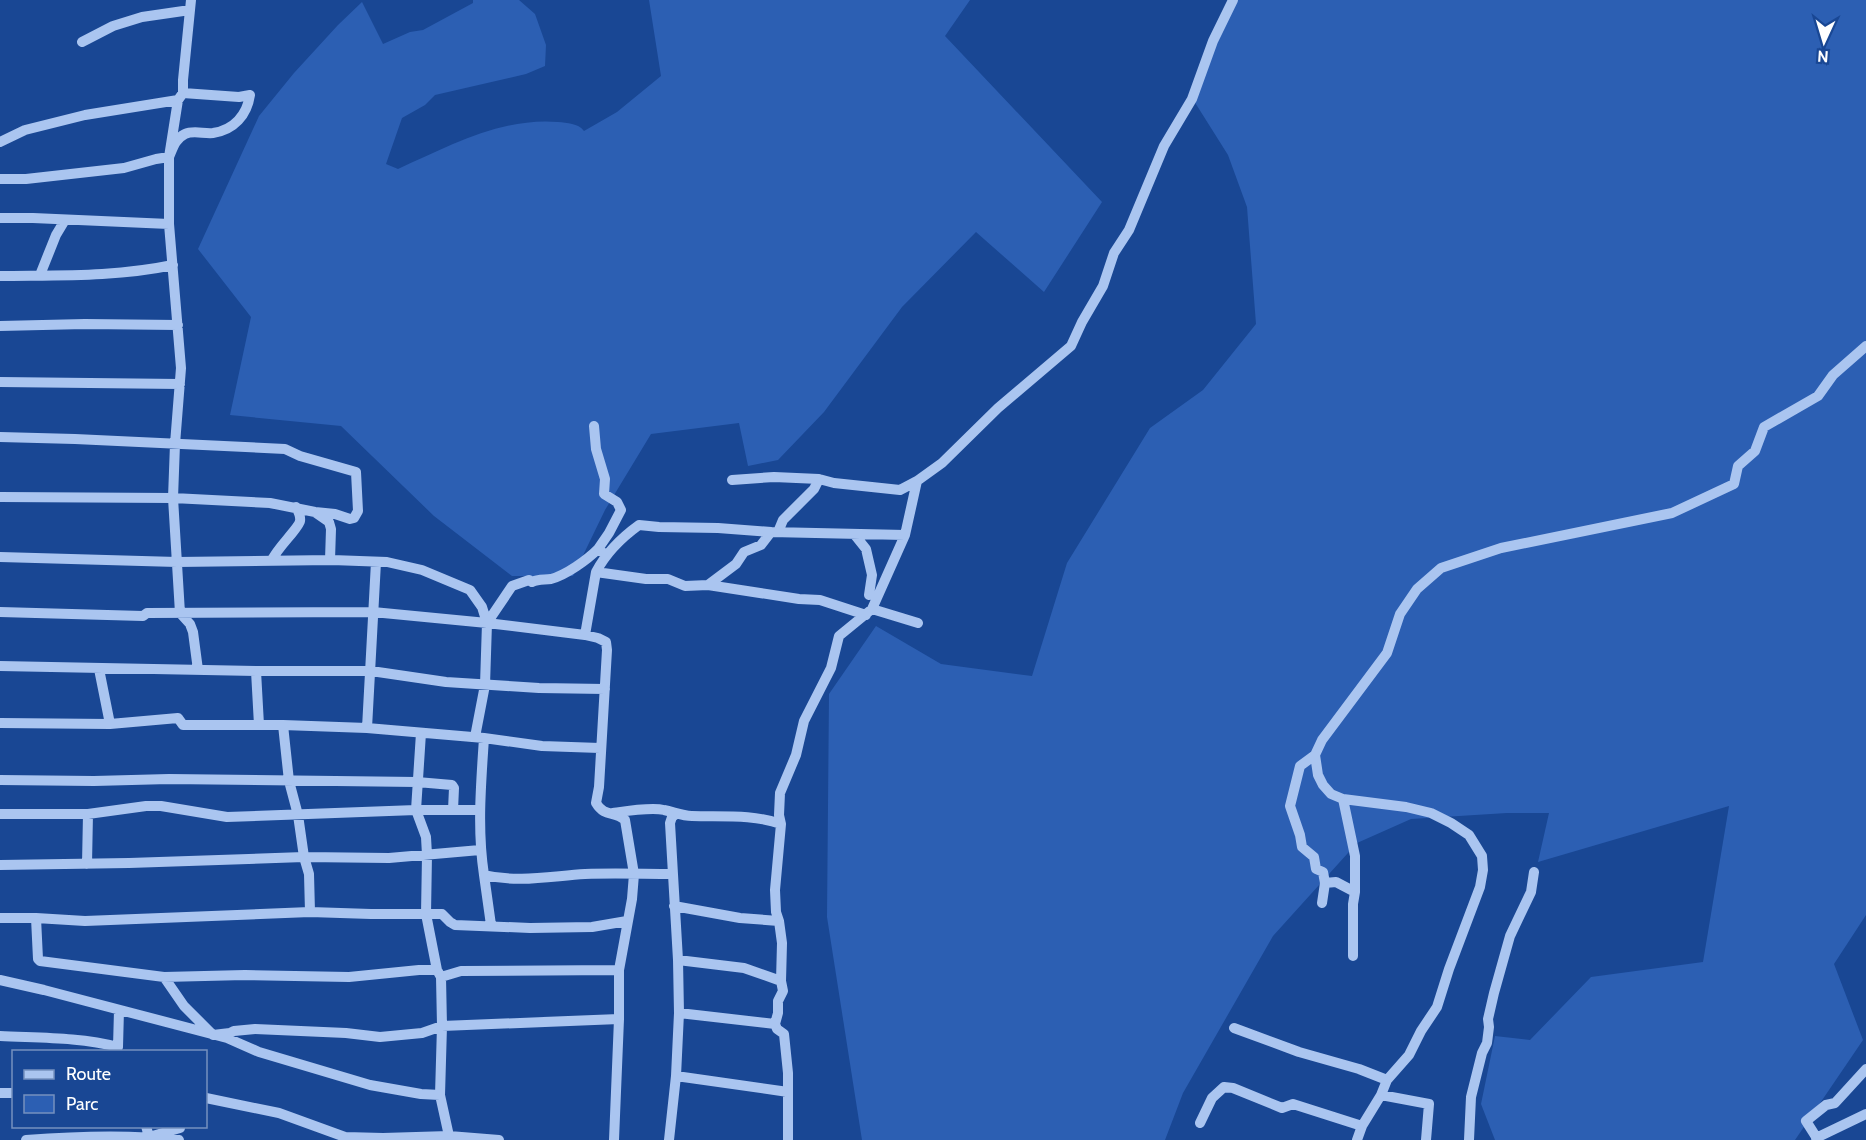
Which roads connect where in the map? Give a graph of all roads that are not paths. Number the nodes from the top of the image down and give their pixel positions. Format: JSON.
{"nodes":[{"id":1,"x":1233,"y":0,"type":"edge"},
{"id":2,"x":191,"y":5,"type":"edge"},
{"id":3,"x":82,"y":42,"type":"dead end"},
{"id":4,"x":180,"y":97,"type":"junction"},
{"id":5,"x":0,"y":142,"type":"edge"},
{"id":6,"x":169,"y":157,"type":"junction"},
{"id":7,"x":0,"y":179,"type":"edge"},
{"id":8,"x":0,"y":218,"type":"edge"},
{"id":9,"x":65,"y":220,"type":"junction"},
{"id":10,"x":169,"y":224,"type":"junction"},
{"id":11,"x":173,"y":265,"type":"junction"},
{"id":12,"x":40,"y":275,"type":"junction"},
{"id":13,"x":0,"y":276,"type":"edge"},
{"id":14,"x":178,"y":325,"type":"junction"},
{"id":15,"x":0,"y":326,"type":"edge"},
{"id":16,"x":1866,"y":346,"type":"edge"},
{"id":17,"x":0,"y":382,"type":"edge"},
{"id":18,"x":180,"y":384,"type":"junction"},
{"id":19,"x":594,"y":426,"type":"dead end"},
{"id":20,"x":0,"y":437,"type":"edge"},
{"id":21,"x":175,"y":444,"type":"junction"},
{"id":22,"x":819,"y":479,"type":"junction"},
{"id":23,"x":732,"y":480,"type":"dead end"},
{"id":24,"x":917,"y":481,"type":"junction"},
{"id":25,"x":0,"y":497,"type":"edge"},
{"id":26,"x":173,"y":498,"type":"junction"},
{"id":27,"x":296,"y":507,"type":"junction"},
{"id":28,"x":315,"y":512,"type":"junction"},
{"id":29,"x":775,"y":532,"type":"junction"},
{"id":30,"x":854,"y":534,"type":"junction"},
{"id":31,"x":905,"y":535,"type":"junction"},
{"id":32,"x":602,"y":552,"type":"junction"},
{"id":33,"x":0,"y":557,"type":"edge"},
{"id":34,"x":272,"y":560,"type":"junction"},
{"id":35,"x":330,"y":560,"type":"junction"},
{"id":36,"x":177,"y":562,"type":"junction"},
{"id":37,"x":376,"y":562,"type":"junction"},
{"id":38,"x":596,"y":572,"type":"junction"},
{"id":39,"x":708,"y":585,"type":"junction"},
{"id":40,"x":883,"y":586,"type":"junction"},
{"id":41,"x":869,"y":595,"type":"junction"},
{"id":42,"x":0,"y":612,"type":"edge"},
{"id":43,"x":373,"y":612,"type":"junction"},
{"id":44,"x":866,"y":612,"type":"junction"},
{"id":45,"x":180,"y":613,"type":"junction"},
{"id":46,"x":487,"y":623,"type":"junction"},
{"id":47,"x":918,"y":623,"type":"dead end"},
{"id":48,"x":585,"y":635,"type":"junction"},
{"id":49,"x":0,"y":666,"type":"edge"},
{"id":50,"x":99,"y":669,"type":"junction"},
{"id":51,"x":198,"y":670,"type":"junction"},
{"id":52,"x":256,"y":671,"type":"junction"},
{"id":53,"x":371,"y":671,"type":"junction"},
{"id":54,"x":485,"y":685,"type":"junction"},
{"id":55,"x":604,"y":689,"type":"junction"},
{"id":56,"x":0,"y":723,"type":"edge"},
{"id":57,"x":110,"y":724,"type":"junction"},
{"id":58,"x":259,"y":725,"type":"junction"},
{"id":59,"x":283,"y":725,"type":"junction"},
{"id":60,"x":367,"y":729,"type":"junction"},
{"id":61,"x":421,"y":733,"type":"junction"},
{"id":62,"x":480,"y":737,"type":"junction"},
{"id":63,"x":600,"y":748,"type":"junction"},
{"id":64,"x":1315,"y":755,"type":"junction"},
{"id":65,"x":0,"y":780,"type":"edge"},
{"id":66,"x":290,"y":781,"type":"junction"},
{"id":67,"x":417,"y":782,"type":"junction"},
{"id":68,"x":1343,"y":799,"type":"junction"},
{"id":69,"x":416,"y":810,"type":"junction"},
{"id":70,"x":453,"y":810,"type":"junction"},
{"id":71,"x":480,"y":810,"type":"junction"},
{"id":72,"x":610,"y":813,"type":"junction"},
{"id":73,"x":0,"y":814,"type":"edge"},
{"id":74,"x":88,"y":814,"type":"junction"},
{"id":75,"x":676,"y":814,"type":"junction"},
{"id":76,"x":298,"y":815,"type":"junction"},
{"id":77,"x":781,"y":824,"type":"junction"},
{"id":78,"x":480,"y":850,"type":"junction"},
{"id":79,"x":427,"y":855,"type":"junction"},
{"id":80,"x":304,"y":858,"type":"junction"},
{"id":81,"x":87,"y":864,"type":"junction"},
{"id":82,"x":0,"y":865,"type":"edge"},
{"id":83,"x":1534,"y":872,"type":"dead end"},
{"id":84,"x":634,"y":874,"type":"junction"},
{"id":85,"x":673,"y":874,"type":"junction"},
{"id":86,"x":484,"y":875,"type":"junction"},
{"id":87,"x":1325,"y":883,"type":"junction"},
{"id":88,"x":1354,"y":891,"type":"junction"},
{"id":89,"x":1322,"y":903,"type":"dead end"},
{"id":90,"x":674,"y":906,"type":"junction"},
{"id":91,"x":309,"y":912,"type":"junction"},
{"id":92,"x":426,"y":914,"type":"junction"},
{"id":93,"x":0,"y":918,"type":"edge"},
{"id":94,"x":36,"y":918,"type":"junction"},
{"id":95,"x":627,"y":921,"type":"junction"},
{"id":96,"x":779,"y":921,"type":"junction"},
{"id":97,"x":491,"y":926,"type":"junction"},
{"id":98,"x":1353,"y":956,"type":"dead end"},
{"id":99,"x":678,"y":960,"type":"junction"},
{"id":100,"x":619,"y":970,"type":"junction"},
{"id":101,"x":439,"y":974,"type":"junction"},
{"id":102,"x":164,"y":977,"type":"junction"},
{"id":103,"x":0,"y":980,"type":"edge"},
{"id":104,"x":781,"y":981,"type":"junction"},
{"id":105,"x":119,"y":1010,"type":"junction"},
{"id":106,"x":679,"y":1013,"type":"junction"},
{"id":107,"x":620,"y":1019,"type":"junction"},
{"id":108,"x":775,"y":1024,"type":"junction"},
{"id":109,"x":442,"y":1026,"type":"junction"},
{"id":110,"x":1234,"y":1028,"type":"dead end"},
{"id":111,"x":213,"y":1035,"type":"junction"},
{"id":112,"x":0,"y":1036,"type":"edge"},
{"id":113,"x":118,"y":1049,"type":"edge"},
{"id":114,"x":1866,"y":1069,"type":"edge"},
{"id":115,"x":676,"y":1076,"type":"junction"},
{"id":116,"x":1387,"y":1080,"type":"junction"},
{"id":117,"x":788,"y":1092,"type":"junction"},
{"id":118,"x":440,"y":1095,"type":"junction"},
{"id":119,"x":1380,"y":1095,"type":"junction"},
{"id":120,"x":207,"y":1100,"type":"edge"},
{"id":121,"x":1866,"y":1114,"type":"edge"},
{"id":122,"x":1200,"y":1123,"type":"dead end"},
{"id":123,"x":1362,"y":1126,"type":"junction"},
{"id":124,"x":174,"y":1128,"type":"edge"},
{"id":125,"x":147,"y":1132,"type":"edge"},
{"id":126,"x":119,"y":1133,"type":"edge"},
{"id":127,"x":449,"y":1136,"type":"junction"},
{"id":128,"x":58,"y":1139,"type":"edge"},
{"id":129,"x":174,"y":1139,"type":"edge"},
{"id":130,"x":345,"y":1139,"type":"edge"},
{"id":131,"x":1817,"y":1139,"type":"edge"},
{"id":132,"x":26,"y":1140,"type":"edge"},
{"id":133,"x":499,"y":1140,"type":"edge"},
{"id":134,"x":614,"y":1140,"type":"edge"},
{"id":135,"x":669,"y":1140,"type":"edge"},
{"id":136,"x":788,"y":1140,"type":"edge"},
{"id":137,"x":1357,"y":1140,"type":"edge"},
{"id":138,"x":1426,"y":1140,"type":"edge"},
{"id":139,"x":1469,"y":1140,"type":"edge"}],
"edges":[{"from":1,"to":24,"type":"street"},
{"from":2,"to":3,"type":"street"},
{"from":2,"to":4,"type":"street"},
{"from":4,"to":5,"type":"street"},
{"from":4,"to":6,"type":"street"},
{"from":4,"to":6,"type":"street"},
{"from":6,"to":7,"type":"street"},
{"from":6,"to":10,"type":"street"},
{"from":8,"to":9,"type":"street"},
{"from":9,"to":10,"type":"street"},
{"from":9,"to":12,"type":"street"},
{"from":10,"to":11,"type":"street"},
{"from":11,"to":12,"type":"street"},
{"from":11,"to":14,"type":"street"},
{"from":12,"to":13,"type":"street"},
{"from":14,"to":15,"type":"street"},
{"from":14,"to":18,"type":"street"},
{"from":16,"to":64,"type":"street"},
{"from":17,"to":18,"type":"street"},
{"from":18,"to":21,"type":"street"},
{"from":19,"to":32,"type":"street"},
{"from":20,"to":21,"type":"street"},
{"from":21,"to":26,"type":"street"},
{"from":21,"to":28,"type":"street"},
{"from":22,"to":23,"type":"street"},
{"from":22,"to":24,"type":"street"},
{"from":22,"to":29,"type":"street"},
{"from":24,"to":31,"type":"street"},
{"from":25,"to":26,"type":"street"},
{"from":26,"to":27,"type":"street"},
{"from":26,"to":36,"type":"street"},
{"from":27,"to":28,"type":"street"},
{"from":27,"to":34,"type":"street"},
{"from":28,"to":35,"type":"street"},
{"from":29,"to":30,"type":"street"},
{"from":29,"to":32,"type":"street"},
{"from":29,"to":39,"type":"street"},
{"from":30,"to":31,"type":"street"},
{"from":30,"to":41,"type":"street"},
{"from":31,"to":40,"type":"street"},
{"from":32,"to":38,"type":"street"},
{"from":32,"to":46,"type":"street"},
{"from":33,"to":36,"type":"street"},
{"from":34,"to":35,"type":"street"},
{"from":34,"to":36,"type":"street"},
{"from":35,"to":37,"type":"street"},
{"from":36,"to":45,"type":"street"},
{"from":37,"to":43,"type":"street"},
{"from":37,"to":46,"type":"street"},
{"from":38,"to":39,"type":"street"},
{"from":38,"to":48,"type":"street"},
{"from":39,"to":44,"type":"street"},
{"from":40,"to":41,"type":"street"},
{"from":40,"to":44,"type":"street"},
{"from":41,"to":44,"type":"street"},
{"from":42,"to":45,"type":"street"},
{"from":43,"to":45,"type":"street"},
{"from":43,"to":46,"type":"street"},
{"from":43,"to":53,"type":"street"},
{"from":44,"to":47,"type":"street"},
{"from":44,"to":77,"type":"street"},
{"from":45,"to":51,"type":"street"},
{"from":46,"to":48,"type":"street"},
{"from":46,"to":54,"type":"street"},
{"from":48,"to":55,"type":"street"},
{"from":49,"to":50,"type":"street"},
{"from":50,"to":51,"type":"street"},
{"from":50,"to":57,"type":"street"},
{"from":51,"to":52,"type":"street"},
{"from":52,"to":53,"type":"street"},
{"from":52,"to":58,"type":"street"},
{"from":53,"to":54,"type":"street"},
{"from":53,"to":60,"type":"street"},
{"from":54,"to":55,"type":"street"},
{"from":54,"to":62,"type":"street"},
{"from":55,"to":63,"type":"street"},
{"from":56,"to":57,"type":"street"},
{"from":57,"to":58,"type":"street"},
{"from":58,"to":59,"type":"street"},
{"from":59,"to":60,"type":"street"},
{"from":59,"to":66,"type":"street"},
{"from":60,"to":61,"type":"street"},
{"from":61,"to":62,"type":"street"},
{"from":61,"to":67,"type":"street"},
{"from":62,"to":63,"type":"street"},
{"from":62,"to":71,"type":"street"},
{"from":63,"to":72,"type":"street"},
{"from":64,"to":68,"type":"street"},
{"from":64,"to":87,"type":"street"},
{"from":65,"to":66,"type":"street"},
{"from":66,"to":67,"type":"street"},
{"from":66,"to":76,"type":"street"},
{"from":67,"to":69,"type":"street"},
{"from":67,"to":70,"type":"street"},
{"from":68,"to":88,"type":"street"},
{"from":68,"to":116,"type":"street"},
{"from":69,"to":70,"type":"street"},
{"from":69,"to":76,"type":"street"},
{"from":69,"to":79,"type":"street"},
{"from":70,"to":71,"type":"street"},
{"from":71,"to":78,"type":"street"},
{"from":72,"to":75,"type":"street"},
{"from":72,"to":84,"type":"street"},
{"from":73,"to":74,"type":"street"},
{"from":74,"to":76,"type":"street"},
{"from":74,"to":81,"type":"street"},
{"from":75,"to":77,"type":"street"},
{"from":75,"to":85,"type":"street"},
{"from":76,"to":80,"type":"street"},
{"from":77,"to":96,"type":"street"},
{"from":78,"to":79,"type":"street"},
{"from":78,"to":86,"type":"street"},
{"from":79,"to":80,"type":"street"},
{"from":79,"to":92,"type":"street"},
{"from":80,"to":81,"type":"street"},
{"from":80,"to":91,"type":"street"},
{"from":81,"to":82,"type":"street"},
{"from":83,"to":139,"type":"street"},
{"from":84,"to":85,"type":"street"},
{"from":84,"to":86,"type":"street"},
{"from":84,"to":95,"type":"street"},
{"from":85,"to":90,"type":"street"},
{"from":86,"to":97,"type":"street"},
{"from":87,"to":88,"type":"street"},
{"from":87,"to":89,"type":"street"},
{"from":88,"to":98,"type":"street"},
{"from":90,"to":96,"type":"street"},
{"from":90,"to":99,"type":"street"},
{"from":91,"to":92,"type":"street"},
{"from":91,"to":94,"type":"street"},
{"from":92,"to":97,"type":"street"},
{"from":92,"to":101,"type":"street"},
{"from":93,"to":94,"type":"street"},
{"from":94,"to":102,"type":"street"},
{"from":95,"to":97,"type":"street"},
{"from":95,"to":100,"type":"street"},
{"from":96,"to":104,"type":"street"},
{"from":99,"to":104,"type":"street"},
{"from":99,"to":106,"type":"street"},
{"from":100,"to":101,"type":"street"},
{"from":100,"to":107,"type":"street"},
{"from":101,"to":102,"type":"street"},
{"from":101,"to":109,"type":"street"},
{"from":102,"to":111,"type":"street"},
{"from":103,"to":105,"type":"street"},
{"from":104,"to":108,"type":"street"},
{"from":105,"to":111,"type":"street"},
{"from":105,"to":113,"type":"street"},
{"from":106,"to":108,"type":"street"},
{"from":106,"to":115,"type":"street"},
{"from":107,"to":109,"type":"street"},
{"from":107,"to":134,"type":"street"},
{"from":108,"to":117,"type":"street"},
{"from":109,"to":111,"type":"street"},
{"from":109,"to":118,"type":"street"},
{"from":110,"to":116,"type":"street"},
{"from":111,"to":118,"type":"street"},
{"from":112,"to":113,"type":"street"},
{"from":114,"to":131,"type":"street"},
{"from":115,"to":117,"type":"street"},
{"from":115,"to":135,"type":"street"},
{"from":116,"to":119,"type":"street"},
{"from":117,"to":136,"type":"street"},
{"from":118,"to":127,"type":"street"},
{"from":119,"to":123,"type":"street"},
{"from":119,"to":138,"type":"street"},
{"from":120,"to":130,"type":"street"},
{"from":121,"to":131,"type":"street"},
{"from":122,"to":123,"type":"street"},
{"from":123,"to":137,"type":"street"},
{"from":124,"to":125,"type":"street"},
{"from":125,"to":126,"type":"street"},
{"from":125,"to":129,"type":"street"},
{"from":126,"to":128,"type":"street"},
{"from":127,"to":130,"type":"street"},
{"from":127,"to":133,"type":"street"},
{"from":128,"to":132,"type":"street"}]}
